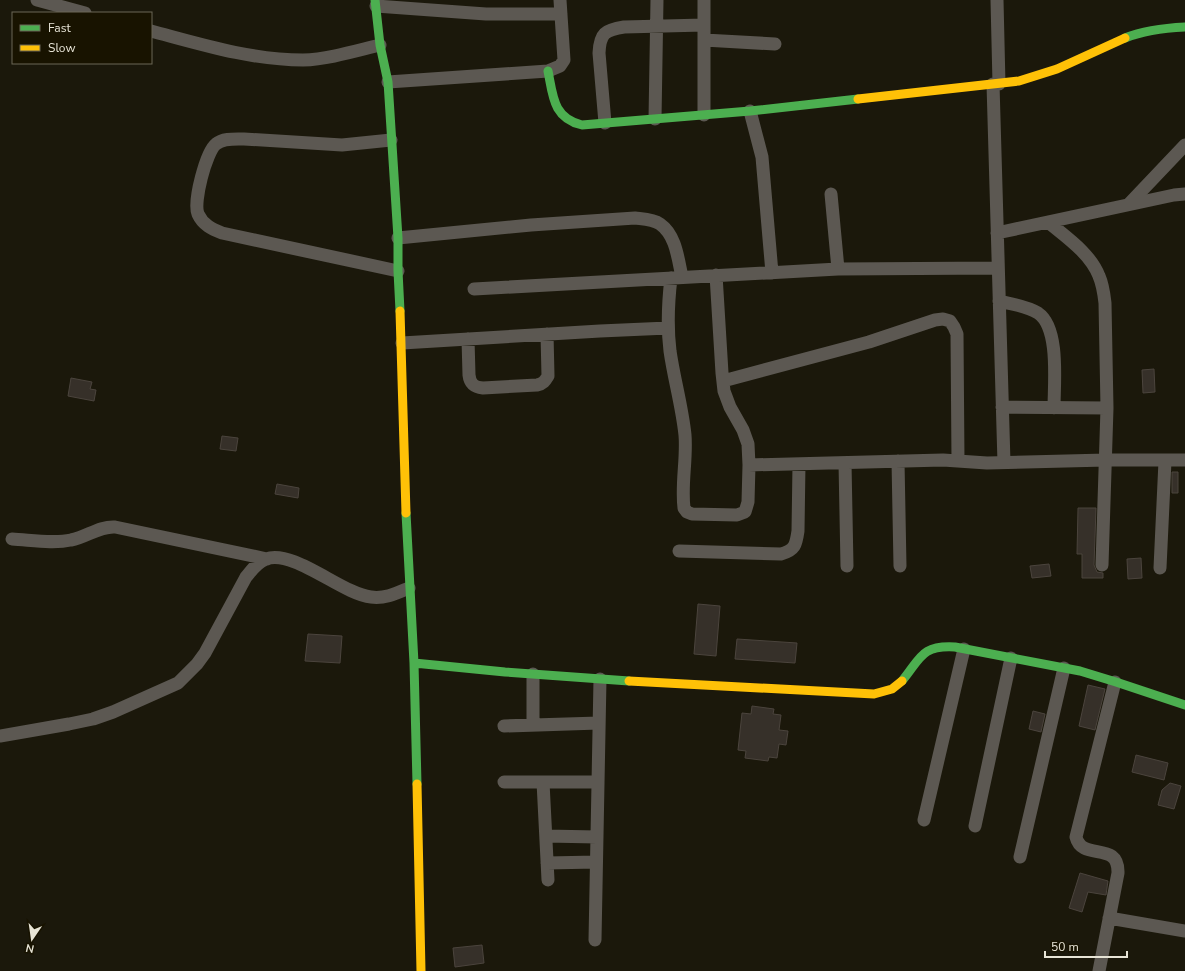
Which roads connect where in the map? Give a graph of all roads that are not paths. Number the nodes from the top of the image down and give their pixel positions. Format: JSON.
{"nodes":[{"id":1,"x":37,"y":0,"type":"edge"},
{"id":2,"x":560,"y":0,"type":"edge"},
{"id":3,"x":657,"y":0,"type":"edge"},
{"id":4,"x":704,"y":0,"type":"edge"},
{"id":5,"x":997,"y":0,"type":"edge"},
{"id":6,"x":375,"y":3,"type":"edge"},
{"id":7,"x":81,"y":12,"type":"edge"},
{"id":8,"x":561,"y":14,"type":"junction"},
{"id":9,"x":704,"y":25,"type":"junction"},
{"id":10,"x":656,"y":26,"type":"junction"},
{"id":11,"x":1185,"y":27,"type":"edge"},
{"id":12,"x":152,"y":31,"type":"edge"},
{"id":13,"x":704,"y":40,"type":"junction"},
{"id":14,"x":380,"y":44,"type":"junction"},
{"id":15,"x":775,"y":44,"type":"dead end"},
{"id":16,"x":548,"y":71,"type":"junction"},
{"id":17,"x":388,"y":82,"type":"junction"},
{"id":18,"x":996,"y":84,"type":"junction"},
{"id":19,"x":750,"y":111,"type":"junction"},
{"id":20,"x":704,"y":115,"type":"junction"},
{"id":21,"x":655,"y":119,"type":"junction"},
{"id":22,"x":605,"y":123,"type":"junction"},
{"id":23,"x":391,"y":140,"type":"junction"},
{"id":24,"x":1185,"y":144,"type":"edge"},
{"id":25,"x":831,"y":194,"type":"dead end"},
{"id":26,"x":1185,"y":194,"type":"edge"},
{"id":27,"x":1129,"y":204,"type":"junction"},
{"id":28,"x":1048,"y":222,"type":"junction"},
{"id":29,"x":997,"y":233,"type":"junction"},
{"id":30,"x":398,"y":238,"type":"junction"},
{"id":31,"x":998,"y":268,"type":"junction"},
{"id":32,"x":838,"y":269,"type":"junction"},
{"id":33,"x":398,"y":271,"type":"junction"},
{"id":34,"x":772,"y":273,"type":"junction"},
{"id":35,"x":716,"y":275,"type":"junction"},
{"id":36,"x":676,"y":277,"type":"junction"},
{"id":37,"x":474,"y":289,"type":"dead end"},
{"id":38,"x":999,"y":301,"type":"junction"},
{"id":39,"x":668,"y":328,"type":"junction"},
{"id":40,"x":548,"y":334,"type":"junction"},
{"id":41,"x":468,"y":339,"type":"junction"},
{"id":42,"x":402,"y":343,"type":"junction"},
{"id":43,"x":723,"y":381,"type":"junction"},
{"id":44,"x":1002,"y":407,"type":"junction"},
{"id":45,"x":1054,"y":408,"type":"junction"},
{"id":46,"x":1107,"y":408,"type":"junction"},
{"id":47,"x":1106,"y":460,"type":"junction"},
{"id":48,"x":1185,"y":460,"type":"edge"},
{"id":49,"x":958,"y":461,"type":"junction"},
{"id":50,"x":1165,"y":461,"type":"junction"},
{"id":51,"x":898,"y":462,"type":"junction"},
{"id":52,"x":845,"y":463,"type":"junction"},
{"id":53,"x":799,"y":464,"type":"junction"},
{"id":54,"x":1004,"y":464,"type":"junction"},
{"id":55,"x":749,"y":465,"type":"junction"},
{"id":56,"x":12,"y":539,"type":"dead end"},
{"id":57,"x":679,"y":551,"type":"dead end"},
{"id":58,"x":267,"y":559,"type":"junction"},
{"id":59,"x":1102,"y":565,"type":"dead end"},
{"id":60,"x":847,"y":566,"type":"dead end"},
{"id":61,"x":900,"y":566,"type":"dead end"},
{"id":62,"x":1160,"y":568,"type":"dead end"},
{"id":63,"x":409,"y":588,"type":"junction"},
{"id":64,"x":964,"y":649,"type":"junction"},
{"id":65,"x":1011,"y":658,"type":"junction"},
{"id":66,"x":414,"y":663,"type":"junction"},
{"id":67,"x":1064,"y":668,"type":"junction"},
{"id":68,"x":533,"y":674,"type":"junction"},
{"id":69,"x":600,"y":679,"type":"junction"},
{"id":70,"x":1115,"y":682,"type":"junction"},
{"id":71,"x":1185,"y":705,"type":"edge"},
{"id":72,"x":599,"y":723,"type":"junction"},
{"id":73,"x":533,"y":725,"type":"junction"},
{"id":74,"x":504,"y":726,"type":"dead end"},
{"id":75,"x":0,"y":736,"type":"edge"},
{"id":76,"x":504,"y":782,"type":"dead end"},
{"id":77,"x":543,"y":782,"type":"junction"},
{"id":78,"x":598,"y":782,"type":"junction"},
{"id":79,"x":924,"y":820,"type":"dead end"},
{"id":80,"x":975,"y":826,"type":"dead end"},
{"id":81,"x":546,"y":836,"type":"junction"},
{"id":82,"x":597,"y":837,"type":"junction"},
{"id":83,"x":1020,"y":857,"type":"dead end"},
{"id":84,"x":596,"y":862,"type":"junction"},
{"id":85,"x":547,"y":863,"type":"junction"},
{"id":86,"x":548,"y":880,"type":"dead end"},
{"id":87,"x":1109,"y":918,"type":"junction"},
{"id":88,"x":1185,"y":931,"type":"edge"},
{"id":89,"x":595,"y":940,"type":"dead end"},
{"id":90,"x":421,"y":971,"type":"edge"},
{"id":91,"x":1099,"y":971,"type":"edge"}],
"edges":[{"from":1,"to":7,"type":"street"},
{"from":2,"to":8,"type":"street"},
{"from":3,"to":10,"type":"street"},
{"from":4,"to":9,"type":"street"},
{"from":5,"to":18,"type":"street"},
{"from":6,"to":8,"type":"street"},
{"from":6,"to":14,"type":"street"},
{"from":8,"to":16,"type":"street"},
{"from":9,"to":10,"type":"street"},
{"from":9,"to":13,"type":"street"},
{"from":10,"to":21,"type":"street"},
{"from":10,"to":22,"type":"street"},
{"from":11,"to":18,"type":"street"},
{"from":12,"to":14,"type":"street"},
{"from":13,"to":15,"type":"street"},
{"from":13,"to":20,"type":"street"},
{"from":14,"to":17,"type":"street"},
{"from":16,"to":17,"type":"street"},
{"from":16,"to":22,"type":"street"},
{"from":17,"to":23,"type":"street"},
{"from":18,"to":19,"type":"street"},
{"from":18,"to":29,"type":"street"},
{"from":19,"to":20,"type":"street"},
{"from":19,"to":34,"type":"street"},
{"from":20,"to":21,"type":"street"},
{"from":21,"to":22,"type":"street"},
{"from":23,"to":30,"type":"street"},
{"from":23,"to":33,"type":"street"},
{"from":24,"to":27,"type":"street"},
{"from":25,"to":32,"type":"street"},
{"from":26,"to":27,"type":"street"},
{"from":27,"to":28,"type":"street"},
{"from":28,"to":29,"type":"street"},
{"from":28,"to":46,"type":"street"},
{"from":29,"to":31,"type":"street"},
{"from":30,"to":33,"type":"street"},
{"from":30,"to":36,"type":"street"},
{"from":31,"to":32,"type":"street"},
{"from":31,"to":38,"type":"street"},
{"from":32,"to":34,"type":"street"},
{"from":33,"to":42,"type":"street"},
{"from":34,"to":35,"type":"street"},
{"from":35,"to":36,"type":"street"},
{"from":35,"to":43,"type":"street"},
{"from":36,"to":37,"type":"street"},
{"from":36,"to":39,"type":"street"},
{"from":38,"to":44,"type":"street"},
{"from":38,"to":45,"type":"street"},
{"from":39,"to":40,"type":"street"},
{"from":39,"to":55,"type":"street"},
{"from":40,"to":41,"type":"street"},
{"from":40,"to":41,"type":"street"},
{"from":41,"to":42,"type":"street"},
{"from":42,"to":63,"type":"street"},
{"from":43,"to":49,"type":"street"},
{"from":43,"to":55,"type":"street"},
{"from":44,"to":45,"type":"street"},
{"from":44,"to":54,"type":"street"},
{"from":45,"to":46,"type":"street"},
{"from":46,"to":47,"type":"street"},
{"from":47,"to":50,"type":"street"},
{"from":47,"to":54,"type":"street"},
{"from":47,"to":59,"type":"street"},
{"from":48,"to":50,"type":"street"},
{"from":49,"to":51,"type":"street"},
{"from":49,"to":54,"type":"street"},
{"from":50,"to":62,"type":"street"},
{"from":51,"to":52,"type":"street"},
{"from":51,"to":61,"type":"street"},
{"from":52,"to":53,"type":"street"},
{"from":52,"to":60,"type":"street"},
{"from":53,"to":55,"type":"street"},
{"from":53,"to":57,"type":"street"},
{"from":56,"to":58,"type":"street"},
{"from":58,"to":63,"type":"street"},
{"from":58,"to":75,"type":"street"},
{"from":63,"to":66,"type":"street"},
{"from":64,"to":65,"type":"street"},
{"from":64,"to":69,"type":"street"},
{"from":64,"to":79,"type":"street"},
{"from":65,"to":67,"type":"street"},
{"from":65,"to":80,"type":"street"},
{"from":66,"to":68,"type":"street"},
{"from":66,"to":90,"type":"street"},
{"from":67,"to":70,"type":"street"},
{"from":67,"to":83,"type":"street"},
{"from":68,"to":69,"type":"street"},
{"from":68,"to":73,"type":"street"},
{"from":69,"to":72,"type":"street"},
{"from":70,"to":71,"type":"street"},
{"from":70,"to":87,"type":"street"},
{"from":72,"to":73,"type":"street"},
{"from":72,"to":78,"type":"street"},
{"from":73,"to":74,"type":"street"},
{"from":76,"to":77,"type":"street"},
{"from":77,"to":78,"type":"street"},
{"from":77,"to":81,"type":"street"},
{"from":78,"to":82,"type":"street"},
{"from":81,"to":82,"type":"street"},
{"from":81,"to":85,"type":"street"},
{"from":82,"to":84,"type":"street"},
{"from":84,"to":85,"type":"street"},
{"from":84,"to":89,"type":"street"},
{"from":85,"to":86,"type":"street"},
{"from":87,"to":88,"type":"street"},
{"from":87,"to":91,"type":"street"}]}
